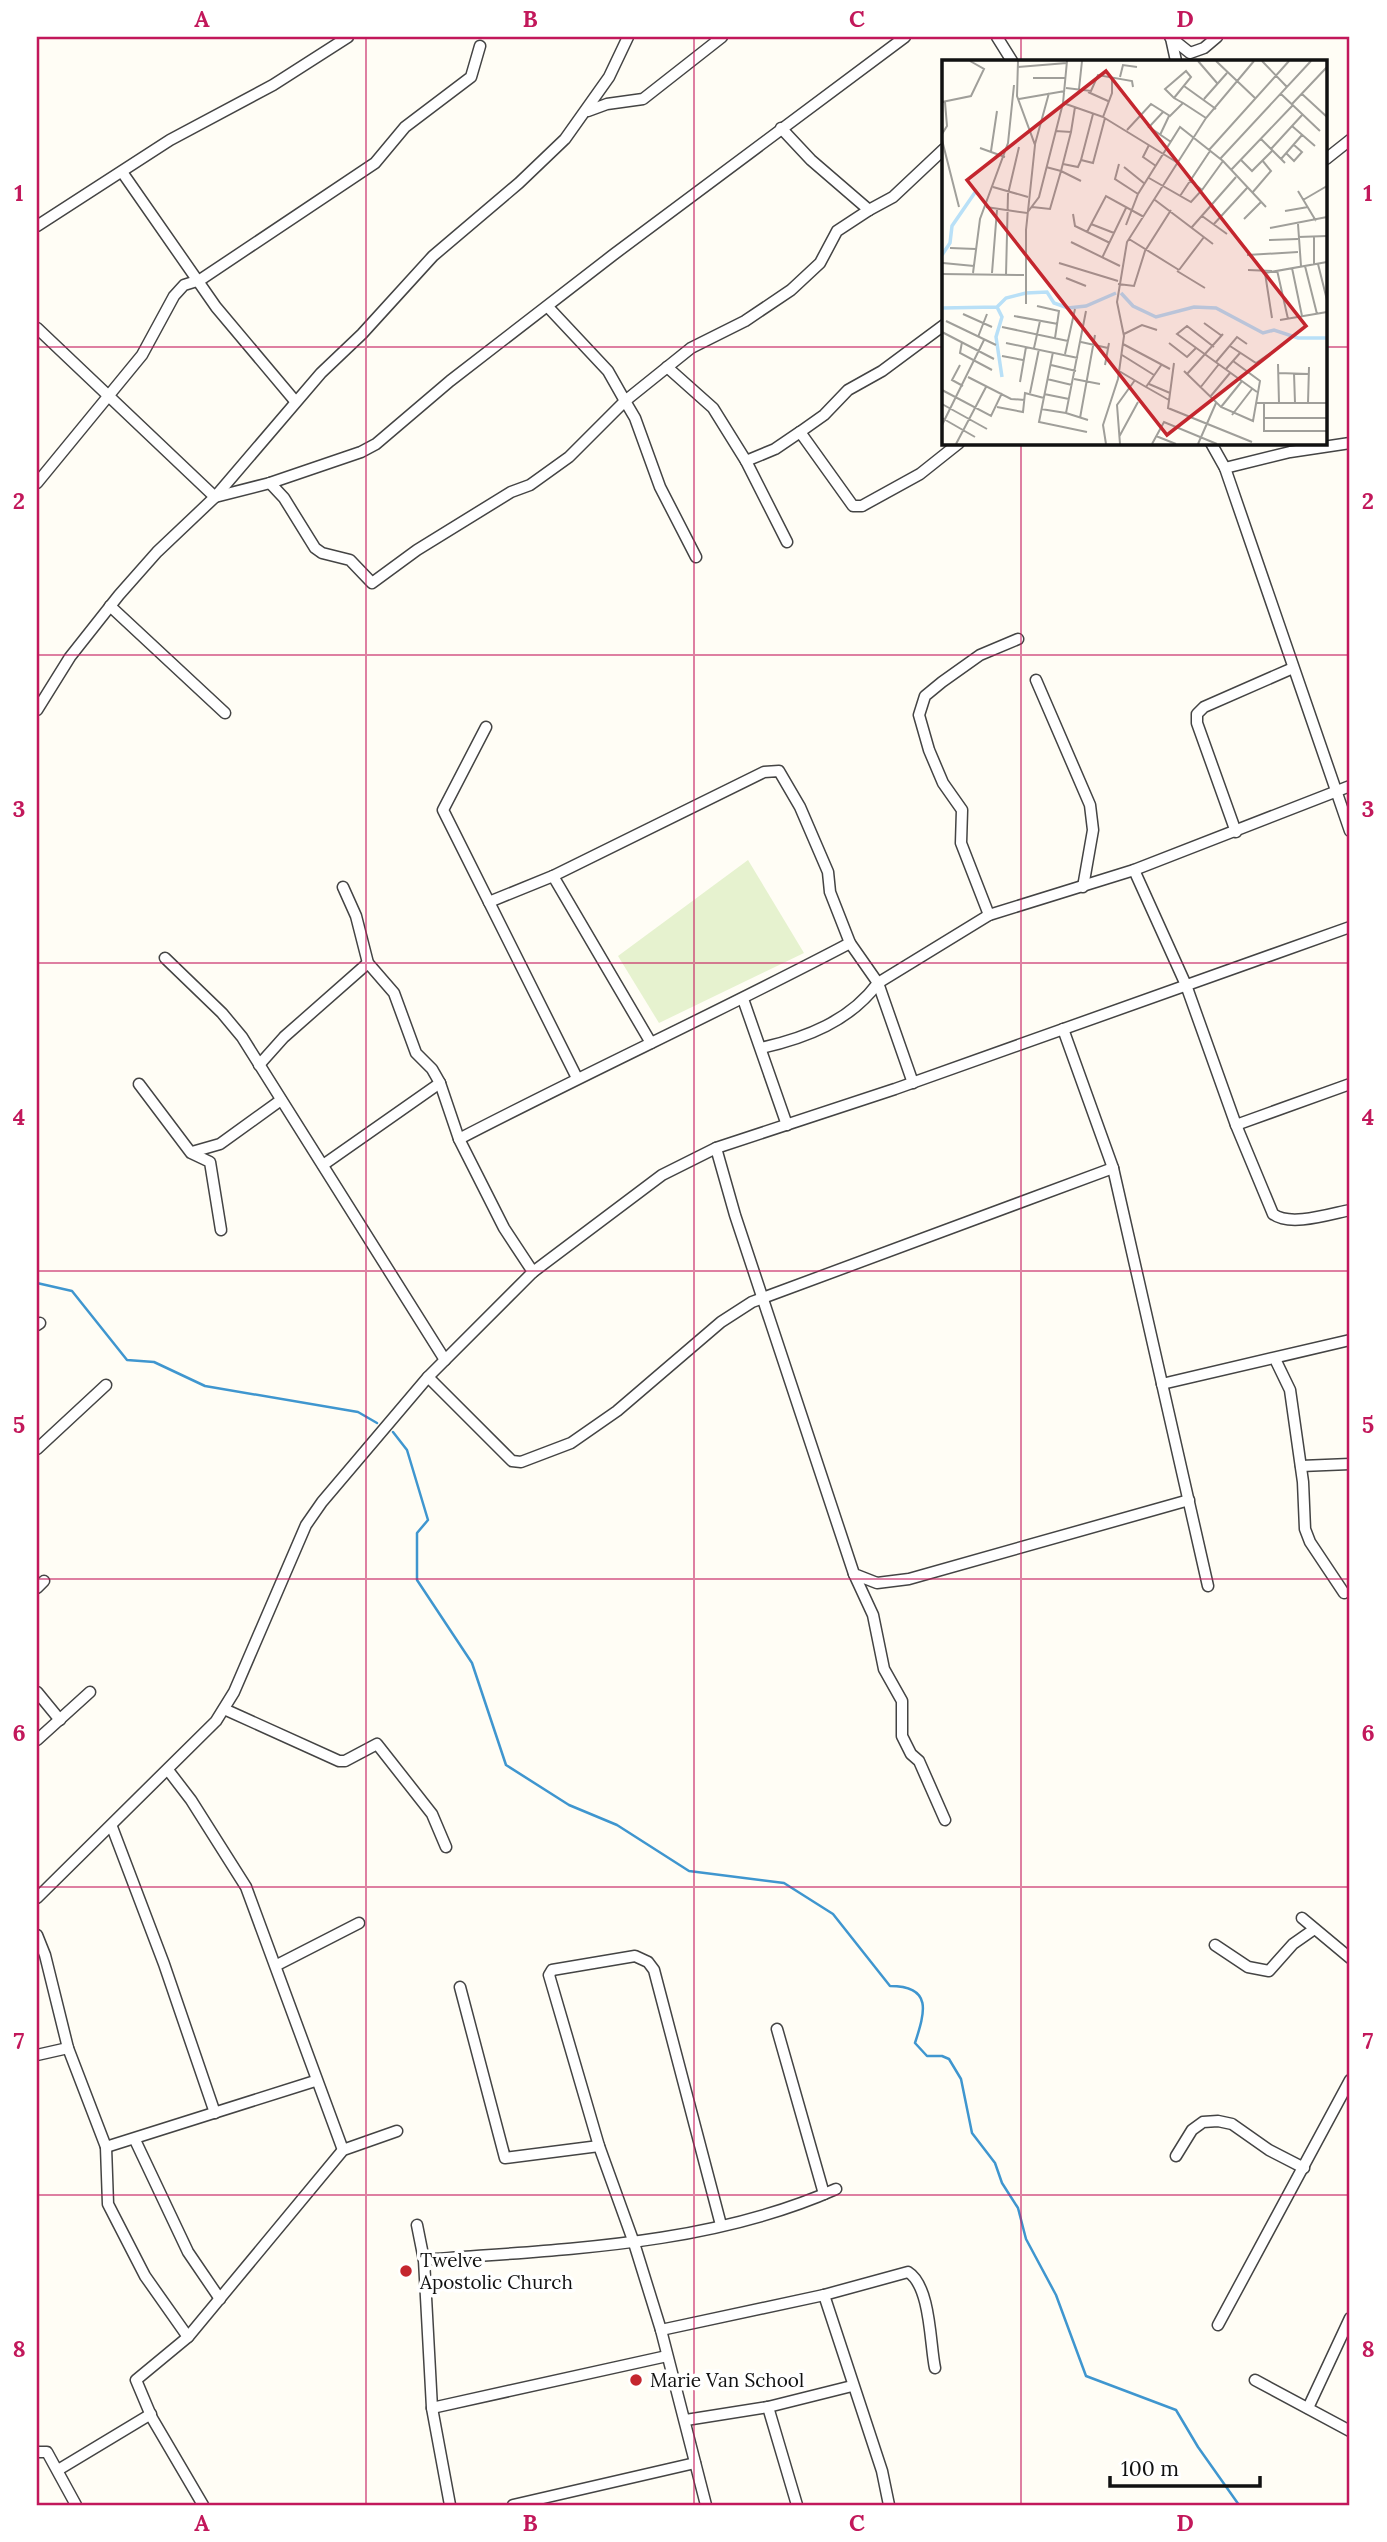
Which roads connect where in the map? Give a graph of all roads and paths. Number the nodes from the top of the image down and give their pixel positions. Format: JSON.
{"nodes":[{"id":1,"x":628,"y":37,"type":"edge"},
{"id":2,"x":722,"y":37,"type":"edge"},
{"id":3,"x":905,"y":37,"type":"edge"},
{"id":4,"x":997,"y":37,"type":"edge"},
{"id":5,"x":1170,"y":37,"type":"edge"},
{"id":6,"x":1217,"y":37,"type":"edge"},
{"id":7,"x":345,"y":38,"type":"edge"},
{"id":8,"x":480,"y":46,"type":"dead end"},
{"id":9,"x":1011,"y":60,"type":"edge"},
{"id":10,"x":1176,"y":60,"type":"edge"},
{"id":11,"x":587,"y":112,"type":"junction"},
{"id":12,"x":780,"y":128,"type":"junction"},
{"id":13,"x":1350,"y":140,"type":"edge"},
{"id":14,"x":942,"y":151,"type":"edge"},
{"id":15,"x":1328,"y":157,"type":"edge"},
{"id":16,"x":122,"y":172,"type":"junction"},
{"id":17,"x":869,"y":210,"type":"junction"},
{"id":18,"x":37,"y":226,"type":"edge"},
{"id":19,"x":201,"y":280,"type":"junction"},
{"id":20,"x":548,"y":307,"type":"junction"},
{"id":21,"x":942,"y":326,"type":"edge"},
{"id":22,"x":38,"y":333,"type":"edge"},
{"id":23,"x":667,"y":367,"type":"junction"},
{"id":24,"x":109,"y":395,"type":"junction"},
{"id":25,"x":295,"y":401,"type":"junction"},
{"id":26,"x":625,"y":401,"type":"junction"},
{"id":27,"x":800,"y":432,"type":"junction"},
{"id":28,"x":1350,"y":443,"type":"edge"},
{"id":29,"x":958,"y":444,"type":"edge"},
{"id":30,"x":1212,"y":444,"type":"edge"},
{"id":31,"x":746,"y":461,"type":"junction"},
{"id":32,"x":1225,"y":468,"type":"junction"},
{"id":33,"x":37,"y":483,"type":"edge"},
{"id":34,"x":270,"y":483,"type":"junction"},
{"id":35,"x":215,"y":497,"type":"junction"},
{"id":36,"x":787,"y":542,"type":"dead end"},
{"id":37,"x":696,"y":557,"type":"dead end"},
{"id":38,"x":110,"y":606,"type":"junction"},
{"id":39,"x":1018,"y":639,"type":"dead end"},
{"id":40,"x":1293,"y":668,"type":"junction"},
{"id":41,"x":1036,"y":680,"type":"dead end"},
{"id":42,"x":37,"y":710,"type":"edge"},
{"id":43,"x":225,"y":713,"type":"dead end"},
{"id":44,"x":486,"y":727,"type":"dead end"},
{"id":45,"x":1350,"y":786,"type":"edge"},
{"id":46,"x":1337,"y":792,"type":"junction"},
{"id":47,"x":1350,"y":831,"type":"edge"},
{"id":48,"x":1236,"y":832,"type":"junction"},
{"id":49,"x":1134,"y":870,"type":"junction"},
{"id":50,"x":553,"y":876,"type":"junction"},
{"id":51,"x":343,"y":887,"type":"dead end"},
{"id":52,"x":1083,"y":887,"type":"junction"},
{"id":53,"x":489,"y":902,"type":"junction"},
{"id":54,"x":989,"y":915,"type":"junction"},
{"id":55,"x":1350,"y":927,"type":"edge"},
{"id":56,"x":850,"y":943,"type":"junction"},
{"id":57,"x":164,"y":958,"type":"dead end"},
{"id":58,"x":368,"y":962,"type":"junction"},
{"id":59,"x":877,"y":983,"type":"junction"},
{"id":60,"x":1186,"y":985,"type":"junction"},
{"id":61,"x":743,"y":999,"type":"junction"},
{"id":62,"x":1063,"y":1029,"type":"junction"},
{"id":63,"x":651,"y":1043,"type":"junction"},
{"id":64,"x":761,"y":1048,"type":"junction"},
{"id":65,"x":259,"y":1065,"type":"junction"},
{"id":66,"x":577,"y":1078,"type":"junction"},
{"id":67,"x":440,"y":1083,"type":"junction"},
{"id":68,"x":913,"y":1083,"type":"junction"},
{"id":69,"x":139,"y":1084,"type":"dead end"},
{"id":70,"x":1350,"y":1084,"type":"edge"},
{"id":71,"x":281,"y":1100,"type":"junction"},
{"id":72,"x":787,"y":1125,"type":"junction"},
{"id":73,"x":1237,"y":1125,"type":"junction"},
{"id":74,"x":458,"y":1139,"type":"junction"},
{"id":75,"x":716,"y":1148,"type":"junction"},
{"id":76,"x":191,"y":1153,"type":"junction"},
{"id":77,"x":323,"y":1165,"type":"junction"},
{"id":78,"x":1113,"y":1168,"type":"junction"},
{"id":79,"x":1350,"y":1210,"type":"edge"},
{"id":80,"x":220,"y":1230,"type":"dead end"},
{"id":81,"x":533,"y":1272,"type":"junction"},
{"id":82,"x":763,"y":1298,"type":"junction"},
{"id":83,"x":1350,"y":1340,"type":"edge"},
{"id":84,"x":1275,"y":1359,"type":"junction"},
{"id":85,"x":445,"y":1360,"type":"junction"},
{"id":86,"x":429,"y":1377,"type":"junction"},
{"id":87,"x":1162,"y":1384,"type":"junction"},
{"id":88,"x":106,"y":1385,"type":"dead end"},
{"id":89,"x":37,"y":1449,"type":"edge"},
{"id":90,"x":1350,"y":1464,"type":"edge"},
{"id":91,"x":1301,"y":1466,"type":"junction"},
{"id":92,"x":1188,"y":1500,"type":"junction"},
{"id":93,"x":854,"y":1574,"type":"junction"},
{"id":94,"x":877,"y":1583,"type":"junction"},
{"id":95,"x":1208,"y":1586,"type":"dead end"},
{"id":96,"x":1344,"y":1593,"type":"dead end"},
{"id":97,"x":866,"y":1598,"type":"junction"},
{"id":98,"x":37,"y":1692,"type":"edge"},
{"id":99,"x":90,"y":1692,"type":"dead end"},
{"id":100,"x":224,"y":1709,"type":"junction"},
{"id":101,"x":60,"y":1720,"type":"junction"},
{"id":102,"x":37,"y":1740,"type":"edge"},
{"id":103,"x":168,"y":1770,"type":"junction"},
{"id":104,"x":945,"y":1821,"type":"dead end"},
{"id":105,"x":112,"y":1827,"type":"junction"},
{"id":106,"x":446,"y":1847,"type":"dead end"},
{"id":107,"x":37,"y":1898,"type":"edge"},
{"id":108,"x":1302,"y":1918,"type":"dead end"},
{"id":109,"x":359,"y":1923,"type":"dead end"},
{"id":110,"x":1313,"y":1930,"type":"junction"},
{"id":111,"x":37,"y":1935,"type":"edge"},
{"id":112,"x":1215,"y":1945,"type":"dead end"},
{"id":113,"x":1350,"y":1958,"type":"edge"},
{"id":114,"x":277,"y":1965,"type":"junction"},
{"id":115,"x":460,"y":1986,"type":"dead end"},
{"id":116,"x":777,"y":2029,"type":"dead end"},
{"id":117,"x":68,"y":2048,"type":"junction"},
{"id":118,"x":37,"y":2055,"type":"edge"},
{"id":119,"x":1350,"y":2080,"type":"edge"},
{"id":120,"x":315,"y":2081,"type":"junction"},
{"id":121,"x":215,"y":2113,"type":"junction"},
{"id":122,"x":397,"y":2131,"type":"dead end"},
{"id":123,"x":135,"y":2140,"type":"junction"},
{"id":124,"x":106,"y":2147,"type":"junction"},
{"id":125,"x":598,"y":2147,"type":"junction"},
{"id":126,"x":343,"y":2150,"type":"junction"},
{"id":127,"x":1176,"y":2156,"type":"dead end"},
{"id":128,"x":1304,"y":2168,"type":"junction"},
{"id":129,"x":836,"y":2189,"type":"dead end"},
{"id":130,"x":824,"y":2194,"type":"junction"},
{"id":131,"x":417,"y":2225,"type":"dead end"},
{"id":132,"x":721,"y":2225,"type":"junction"},
{"id":133,"x":634,"y":2243,"type":"junction"},
{"id":134,"x":424,"y":2260,"type":"junction"},
{"id":135,"x":824,"y":2295,"type":"junction"},
{"id":136,"x":220,"y":2299,"type":"junction"},
{"id":137,"x":1350,"y":2318,"type":"edge"},
{"id":138,"x":1218,"y":2325,"type":"dead end"},
{"id":139,"x":661,"y":2330,"type":"junction"},
{"id":140,"x":188,"y":2337,"type":"junction"},
{"id":141,"x":667,"y":2356,"type":"junction"},
{"id":142,"x":935,"y":2368,"type":"dead end"},
{"id":143,"x":1255,"y":2380,"type":"dead end"},
{"id":144,"x":852,"y":2386,"type":"junction"},
{"id":145,"x":768,"y":2407,"type":"junction"},
{"id":146,"x":432,"y":2408,"type":"junction"},
{"id":147,"x":1308,"y":2408,"type":"junction"},
{"id":148,"x":151,"y":2414,"type":"junction"},
{"id":149,"x":686,"y":2420,"type":"junction"},
{"id":150,"x":1350,"y":2431,"type":"edge"},
{"id":151,"x":37,"y":2452,"type":"edge"},
{"id":152,"x":695,"y":2463,"type":"junction"},
{"id":153,"x":58,"y":2470,"type":"junction"},
{"id":154,"x":76,"y":2505,"type":"edge"},
{"id":155,"x":203,"y":2505,"type":"edge"},
{"id":156,"x":450,"y":2505,"type":"edge"},
{"id":157,"x":513,"y":2505,"type":"edge"},
{"id":158,"x":706,"y":2505,"type":"edge"},
{"id":159,"x":797,"y":2505,"type":"edge"},
{"id":160,"x":889,"y":2505,"type":"edge"}],
"edges":[{"from":1,"to":11,"type":"street"},
{"from":2,"to":11,"type":"street"},
{"from":3,"to":12,"type":"street"},
{"from":4,"to":9,"type":"street"},
{"from":5,"to":6,"type":"street"},
{"from":5,"to":10,"type":"street"},
{"from":7,"to":16,"type":"street"},
{"from":8,"to":19,"type":"street"},
{"from":11,"to":25,"type":"street"},
{"from":12,"to":17,"type":"street"},
{"from":12,"to":20,"type":"street"},
{"from":13,"to":15,"type":"street"},
{"from":14,"to":17,"type":"street"},
{"from":16,"to":18,"type":"street"},
{"from":16,"to":19,"type":"street"},
{"from":17,"to":23,"type":"street"},
{"from":19,"to":24,"type":"street"},
{"from":19,"to":25,"type":"street"},
{"from":20,"to":26,"type":"street"},
{"from":20,"to":34,"type":"street"},
{"from":21,"to":27,"type":"street"},
{"from":22,"to":24,"type":"street"},
{"from":23,"to":26,"type":"street"},
{"from":23,"to":31,"type":"street"},
{"from":24,"to":33,"type":"street"},
{"from":24,"to":35,"type":"street"},
{"from":25,"to":35,"type":"street"},
{"from":26,"to":34,"type":"street"},
{"from":26,"to":37,"type":"street"},
{"from":27,"to":29,"type":"street"},
{"from":27,"to":31,"type":"street"},
{"from":28,"to":32,"type":"street"},
{"from":30,"to":32,"type":"street"},
{"from":31,"to":36,"type":"street"},
{"from":32,"to":40,"type":"street"},
{"from":34,"to":35,"type":"street"},
{"from":35,"to":38,"type":"street"},
{"from":38,"to":42,"type":"street"},
{"from":38,"to":43,"type":"street"},
{"from":39,"to":54,"type":"street"},
{"from":40,"to":46,"type":"street"},
{"from":40,"to":48,"type":"street"},
{"from":41,"to":52,"type":"street"},
{"from":44,"to":53,"type":"street"},
{"from":45,"to":46,"type":"street"},
{"from":46,"to":47,"type":"street"},
{"from":46,"to":48,"type":"street"},
{"from":48,"to":49,"type":"street"},
{"from":49,"to":52,"type":"street"},
{"from":49,"to":60,"type":"street"},
{"from":50,"to":53,"type":"street"},
{"from":50,"to":56,"type":"street"},
{"from":50,"to":63,"type":"street"},
{"from":51,"to":58,"type":"street"},
{"from":52,"to":54,"type":"street"},
{"from":53,"to":66,"type":"street"},
{"from":54,"to":59,"type":"street"},
{"from":55,"to":60,"type":"street"},
{"from":56,"to":59,"type":"street"},
{"from":56,"to":61,"type":"street"},
{"from":57,"to":65,"type":"street"},
{"from":58,"to":65,"type":"street"},
{"from":58,"to":67,"type":"street"},
{"from":59,"to":64,"type":"street"},
{"from":59,"to":68,"type":"street"},
{"from":60,"to":62,"type":"street"},
{"from":60,"to":73,"type":"street"},
{"from":61,"to":63,"type":"street"},
{"from":61,"to":64,"type":"street"},
{"from":62,"to":68,"type":"street"},
{"from":62,"to":78,"type":"street"},
{"from":63,"to":66,"type":"street"},
{"from":64,"to":72,"type":"street"},
{"from":65,"to":71,"type":"street"},
{"from":66,"to":74,"type":"street"},
{"from":67,"to":74,"type":"street"},
{"from":67,"to":77,"type":"street"},
{"from":68,"to":72,"type":"street"},
{"from":69,"to":76,"type":"street"},
{"from":70,"to":73,"type":"street"},
{"from":71,"to":76,"type":"street"},
{"from":71,"to":77,"type":"street"},
{"from":72,"to":75,"type":"street"},
{"from":73,"to":79,"type":"street"},
{"from":74,"to":81,"type":"street"},
{"from":75,"to":81,"type":"street"},
{"from":75,"to":82,"type":"street"},
{"from":76,"to":80,"type":"street"},
{"from":77,"to":85,"type":"street"},
{"from":78,"to":82,"type":"street"},
{"from":78,"to":87,"type":"street"},
{"from":81,"to":85,"type":"street"},
{"from":82,"to":86,"type":"street"},
{"from":82,"to":93,"type":"street"},
{"from":83,"to":84,"type":"street"},
{"from":84,"to":87,"type":"street"},
{"from":84,"to":91,"type":"street"},
{"from":85,"to":86,"type":"street"},
{"from":86,"to":100,"type":"street"},
{"from":87,"to":92,"type":"street"},
{"from":88,"to":89,"type":"street"},
{"from":90,"to":91,"type":"street"},
{"from":91,"to":96,"type":"street"},
{"from":92,"to":94,"type":"street"},
{"from":92,"to":95,"type":"street"},
{"from":93,"to":94,"type":"street"},
{"from":93,"to":97,"type":"street"},
{"from":94,"to":97,"type":"street"},
{"from":97,"to":104,"type":"street"},
{"from":98,"to":101,"type":"street"},
{"from":99,"to":101,"type":"street"},
{"from":100,"to":103,"type":"street"},
{"from":100,"to":106,"type":"street"},
{"from":101,"to":102,"type":"street"},
{"from":103,"to":105,"type":"street"},
{"from":103,"to":114,"type":"street"},
{"from":105,"to":107,"type":"street"},
{"from":105,"to":121,"type":"street"},
{"from":108,"to":110,"type":"street"},
{"from":109,"to":114,"type":"street"},
{"from":110,"to":112,"type":"street"},
{"from":110,"to":113,"type":"street"},
{"from":111,"to":117,"type":"street"},
{"from":114,"to":120,"type":"street"},
{"from":115,"to":125,"type":"street"},
{"from":116,"to":130,"type":"street"},
{"from":117,"to":118,"type":"street"},
{"from":117,"to":124,"type":"street"},
{"from":119,"to":128,"type":"street"},
{"from":120,"to":121,"type":"street"},
{"from":120,"to":126,"type":"street"},
{"from":121,"to":123,"type":"street"},
{"from":122,"to":126,"type":"street"},
{"from":123,"to":124,"type":"street"},
{"from":123,"to":136,"type":"street"},
{"from":124,"to":140,"type":"street"},
{"from":125,"to":132,"type":"street"},
{"from":125,"to":133,"type":"street"},
{"from":126,"to":136,"type":"street"},
{"from":127,"to":128,"type":"street"},
{"from":128,"to":138,"type":"street"},
{"from":129,"to":130,"type":"street"},
{"from":130,"to":132,"type":"street"},
{"from":131,"to":134,"type":"street"},
{"from":132,"to":133,"type":"street"},
{"from":133,"to":134,"type":"street"},
{"from":133,"to":139,"type":"street"},
{"from":134,"to":146,"type":"street"},
{"from":135,"to":139,"type":"street"},
{"from":135,"to":142,"type":"street"},
{"from":135,"to":144,"type":"street"},
{"from":136,"to":140,"type":"street"},
{"from":137,"to":147,"type":"street"},
{"from":139,"to":141,"type":"street"},
{"from":140,"to":148,"type":"street"},
{"from":141,"to":146,"type":"street"},
{"from":141,"to":149,"type":"street"},
{"from":143,"to":147,"type":"street"},
{"from":144,"to":145,"type":"street"},
{"from":144,"to":160,"type":"street"},
{"from":145,"to":149,"type":"street"},
{"from":145,"to":159,"type":"street"},
{"from":146,"to":156,"type":"street"},
{"from":147,"to":150,"type":"street"},
{"from":148,"to":153,"type":"street"},
{"from":148,"to":155,"type":"street"},
{"from":149,"to":152,"type":"street"},
{"from":151,"to":153,"type":"street"},
{"from":152,"to":157,"type":"street"},
{"from":152,"to":158,"type":"street"},
{"from":153,"to":154,"type":"street"}]}
